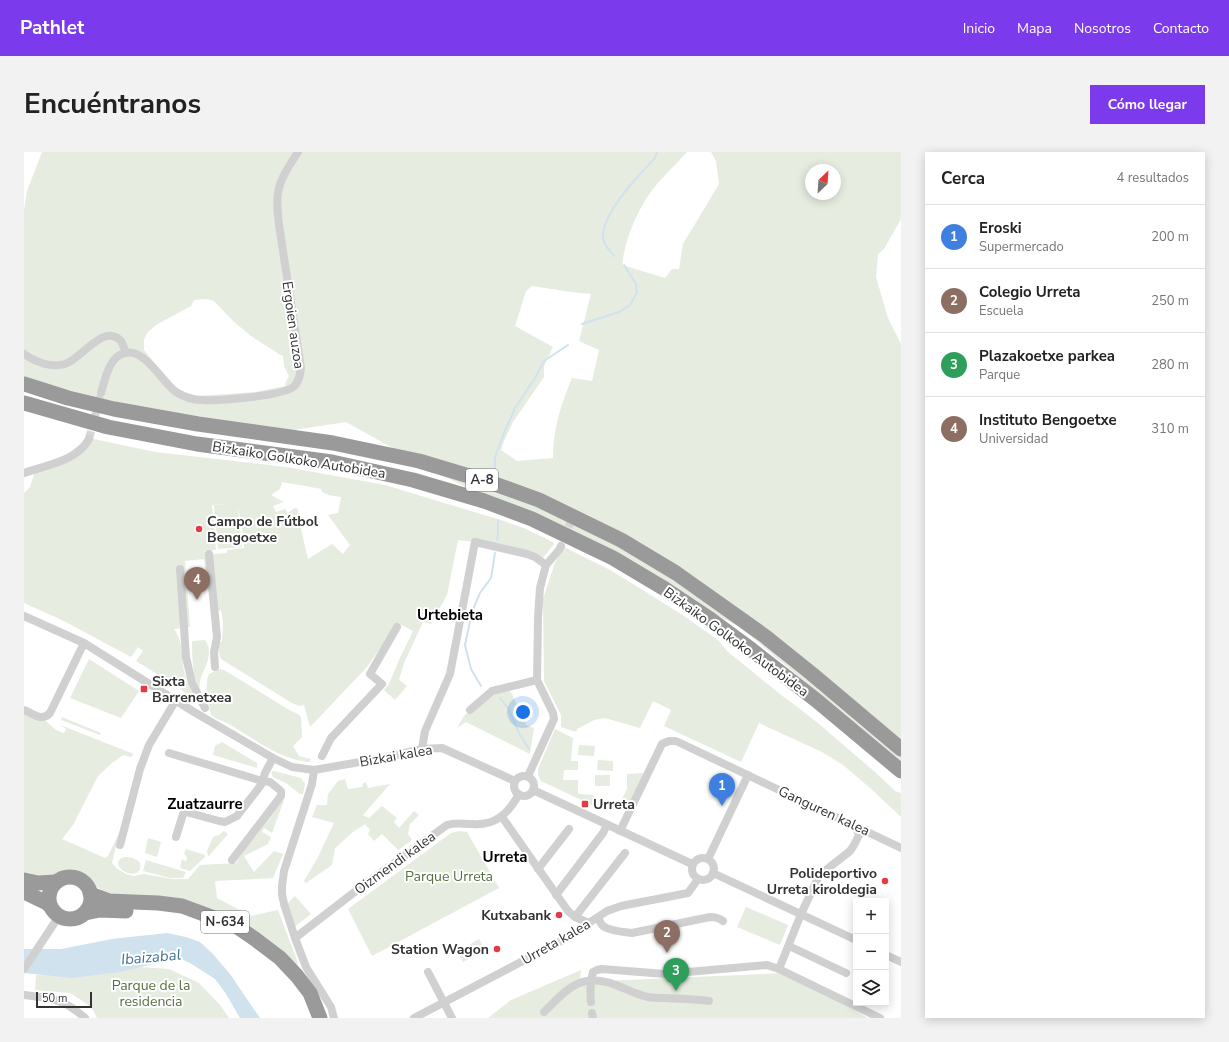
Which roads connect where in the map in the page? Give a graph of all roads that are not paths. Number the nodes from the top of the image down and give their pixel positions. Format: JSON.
{"nodes":[{"id":1,"x":298,"y":152,"type":"edge"},
{"id":2,"x":126,"y":352,"type":"junction"},
{"id":3,"x":24,"y":354,"type":"edge"},
{"id":4,"x":24,"y":384,"type":"edge"},
{"id":5,"x":101,"y":393,"type":"tunnel mouth"},
{"id":6,"x":24,"y":403,"type":"edge"},
{"id":7,"x":89,"y":439,"type":"tunnel mouth"},
{"id":8,"x":24,"y":473,"type":"edge"},
{"id":9,"x":560,"y":546,"type":"tunnel mouth"},
{"id":10,"x":210,"y":554,"type":"dead end"},
{"id":11,"x":546,"y":565,"type":"junction"},
{"id":12,"x":180,"y":569,"type":"dead end"},
{"id":13,"x":24,"y":616,"type":"edge"},
{"id":14,"x":397,"y":627,"type":"dead end"},
{"id":15,"x":84,"y":643,"type":"junction"},
{"id":16,"x":215,"y":667,"type":"dead end"},
{"id":17,"x":538,"y":680,"type":"junction"},
{"id":18,"x":176,"y":700,"type":"junction"},
{"id":19,"x":205,"y":708,"type":"dead end"},
{"id":20,"x":24,"y":710,"type":"edge"},
{"id":21,"x":470,"y":710,"type":"dead end"},
{"id":22,"x":876,"y":727,"type":"junction"},
{"id":23,"x":857,"y":734,"type":"junction"},
{"id":24,"x":901,"y":745,"type":"edge"},
{"id":25,"x":422,"y":749,"type":"junction"},
{"id":26,"x":901,"y":749,"type":"edge"},
{"id":27,"x":169,"y":753,"type":"dead end"},
{"id":28,"x":322,"y":756,"type":"dead end"},
{"id":29,"x":272,"y":760,"type":"junction"},
{"id":30,"x":314,"y":770,"type":"junction"},
{"id":31,"x":901,"y":771,"type":"edge"},
{"id":32,"x":748,"y":775,"type":"junction"},
{"id":33,"x":528,"y":776,"type":"junction"},
{"id":34,"x":262,"y":781,"type":"junction"},
{"id":35,"x":515,"y":781,"type":"junction"},
{"id":36,"x":901,"y":782,"type":"edge"},
{"id":37,"x":533,"y":790,"type":"junction"},
{"id":38,"x":519,"y":794,"type":"junction"},
{"id":39,"x":502,"y":816,"type":"junction"},
{"id":40,"x":607,"y":825,"type":"junction"},
{"id":41,"x":855,"y":826,"type":"junction"},
{"id":42,"x":569,"y":829,"type":"dead end"},
{"id":43,"x":620,"y":831,"type":"junction"},
{"id":44,"x":176,"y":837,"type":"dead end"},
{"id":45,"x":120,"y":845,"type":"dead end"},
{"id":46,"x":901,"y":848,"type":"edge"},
{"id":47,"x":625,"y":853,"type":"dead end"},
{"id":48,"x":708,"y":858,"type":"junction"},
{"id":49,"x":232,"y":860,"type":"dead end"},
{"id":50,"x":692,"y":864,"type":"junction"},
{"id":51,"x":538,"y":869,"type":"junction"},
{"id":52,"x":714,"y":873,"type":"junction"},
{"id":53,"x":698,"y":879,"type":"junction"},
{"id":54,"x":24,"y":880,"type":"edge"},
{"id":55,"x":56,"y":882,"type":"junction"},
{"id":56,"x":24,"y":892,"type":"edge"},
{"id":57,"x":90,"y":893,"type":"junction"},
{"id":58,"x":556,"y":895,"type":"junction"},
{"id":59,"x":52,"y":908,"type":"junction"},
{"id":60,"x":85,"y":913,"type":"junction"},
{"id":61,"x":801,"y":914,"type":"junction"},
{"id":62,"x":575,"y":917,"type":"junction"},
{"id":63,"x":598,"y":918,"type":"junction"},
{"id":64,"x":723,"y":921,"type":"dead end"},
{"id":65,"x":589,"y":923,"type":"junction"},
{"id":66,"x":295,"y":938,"type":"junction"},
{"id":67,"x":853,"y":939,"type":"edge"},
{"id":68,"x":789,"y":946,"type":"junction"},
{"id":69,"x":889,"y":956,"type":"edge"},
{"id":70,"x":901,"y":962,"type":"edge"},
{"id":71,"x":24,"y":969,"type":"edge"},
{"id":72,"x":779,"y":969,"type":"junction"},
{"id":73,"x":302,"y":972,"type":"junction"},
{"id":74,"x":428,"y":972,"type":"dead end"},
{"id":75,"x":846,"y":973,"type":"dead end"},
{"id":76,"x":591,"y":981,"type":"junction"},
{"id":77,"x":24,"y":995,"type":"edge"},
{"id":78,"x":709,"y":1001,"type":"dead end"},
{"id":79,"x":444,"y":1002,"type":"junction"},
{"id":80,"x":591,"y":1002,"type":"dead end"},
{"id":81,"x":544,"y":1012,"type":"dead end"},
{"id":82,"x":85,"y":1018,"type":"edge"},
{"id":83,"x":311,"y":1018,"type":"edge"},
{"id":84,"x":320,"y":1018,"type":"edge"},
{"id":85,"x":334,"y":1018,"type":"edge"},
{"id":86,"x":414,"y":1018,"type":"edge"},
{"id":87,"x":452,"y":1018,"type":"edge"},
{"id":88,"x":880,"y":1018,"type":"edge"}],
"edges":[{"from":1,"to":2,"type":"street","name":"Ergoien auzoa"},
{"from":2,"to":3,"type":"street"},
{"from":2,"to":5,"type":"street"},
{"from":4,"to":22,"type":"highway","name":"Bizkaiko Golkoko Autobidea","number":"A-8"},
{"from":6,"to":23,"type":"highway","name":"Bizkaiko Golkoko Autobidea","number":"A-8"},
{"from":7,"to":8,"type":"street"},
{"from":9,"to":11,"type":"street"},
{"from":10,"to":16,"type":"street"},
{"from":11,"to":17,"type":"street"},
{"from":11,"to":25,"type":"street"},
{"from":12,"to":19,"type":"street"},
{"from":13,"to":15,"type":"street","name":"Bizkai kalea"},
{"from":14,"to":28,"type":"street"},
{"from":15,"to":18,"type":"street","name":"Bizkai kalea"},
{"from":15,"to":20,"type":"street"},
{"from":17,"to":21,"type":"street"},
{"from":17,"to":33,"type":"street"},
{"from":18,"to":29,"type":"street","name":"Bizkai kalea"},
{"from":18,"to":45,"type":"street"},
{"from":22,"to":24,"type":"highway"},
{"from":22,"to":26,"type":"highway","name":"Bizkaiko Golkoko Autobidea","number":"A-8"},
{"from":23,"to":31,"type":"highway","name":"Bizkaiko Golkoko Autobidea","number":"A-8"},
{"from":23,"to":36,"type":"highway"},
{"from":25,"to":30,"type":"street","name":"Bizkai kalea"},
{"from":25,"to":35,"type":"street","name":"Bizkai kalea"},
{"from":27,"to":34,"type":"street"},
{"from":29,"to":30,"type":"street","name":"Bizkai kalea"},
{"from":29,"to":34,"type":"street"},
{"from":30,"to":66,"type":"street"},
{"from":32,"to":41,"type":"street","name":"Ganguren kalea"},
{"from":32,"to":43,"type":"street","name":"Ganguren kalea"},
{"from":32,"to":48,"type":"street"},
{"from":33,"to":35,"type":"street"},
{"from":33,"to":37,"type":"street"},
{"from":34,"to":44,"type":"street"},
{"from":34,"to":49,"type":"street"},
{"from":35,"to":38,"type":"street"},
{"from":37,"to":38,"type":"street"},
{"from":37,"to":40,"type":"street"},
{"from":38,"to":39,"type":"street","name":"Oizmendi kalea"},
{"from":39,"to":51,"type":"street"},
{"from":39,"to":66,"type":"street","name":"Oizmendi kalea"},
{"from":40,"to":43,"type":"street"},
{"from":40,"to":58,"type":"street"},
{"from":41,"to":46,"type":"street","name":"Ganguren kalea"},
{"from":41,"to":61,"type":"street"},
{"from":42,"to":51,"type":"street"},
{"from":43,"to":50,"type":"street"},
{"from":47,"to":62,"type":"street"},
{"from":48,"to":50,"type":"street"},
{"from":48,"to":52,"type":"street"},
{"from":50,"to":53,"type":"street"},
{"from":51,"to":58,"type":"street"},
{"from":52,"to":53,"type":"street"},
{"from":52,"to":61,"type":"street"},
{"from":53,"to":63,"type":"street","name":"Urreta kalea"},
{"from":54,"to":55,"type":"highway","number":"N-634"},
{"from":55,"to":57,"type":"highway","number":"N-634"},
{"from":55,"to":59,"type":"highway"},
{"from":56,"to":59,"type":"highway","number":"N-634"},
{"from":57,"to":60,"type":"highway"},
{"from":57,"to":73,"type":"highway","number":"N-634"},
{"from":58,"to":62,"type":"street"},
{"from":59,"to":60,"type":"highway","number":"N-634"},
{"from":59,"to":71,"type":"street"},
{"from":60,"to":83,"type":"highway","number":"N-634"},
{"from":61,"to":67,"type":"street"},
{"from":61,"to":68,"type":"street"},
{"from":62,"to":65,"type":"street"},
{"from":63,"to":64,"type":"street"},
{"from":63,"to":65,"type":"street","name":"Urreta kalea"},
{"from":65,"to":79,"type":"street","name":"Urreta kalea"},
{"from":66,"to":73,"type":"street"},
{"from":68,"to":72,"type":"street"},
{"from":68,"to":75,"type":"street"},
{"from":69,"to":70,"type":"street"},
{"from":72,"to":76,"type":"street"},
{"from":72,"to":88,"type":"street"},
{"from":73,"to":84,"type":"highway","number":"N-634"},
{"from":73,"to":85,"type":"street"},
{"from":74,"to":79,"type":"street"},
{"from":76,"to":78,"type":"street"},
{"from":76,"to":80,"type":"street"},
{"from":76,"to":81,"type":"street"},
{"from":77,"to":82,"type":"street"},
{"from":79,"to":86,"type":"street","name":"Urreta kalea"},
{"from":79,"to":87,"type":"street"}]}
